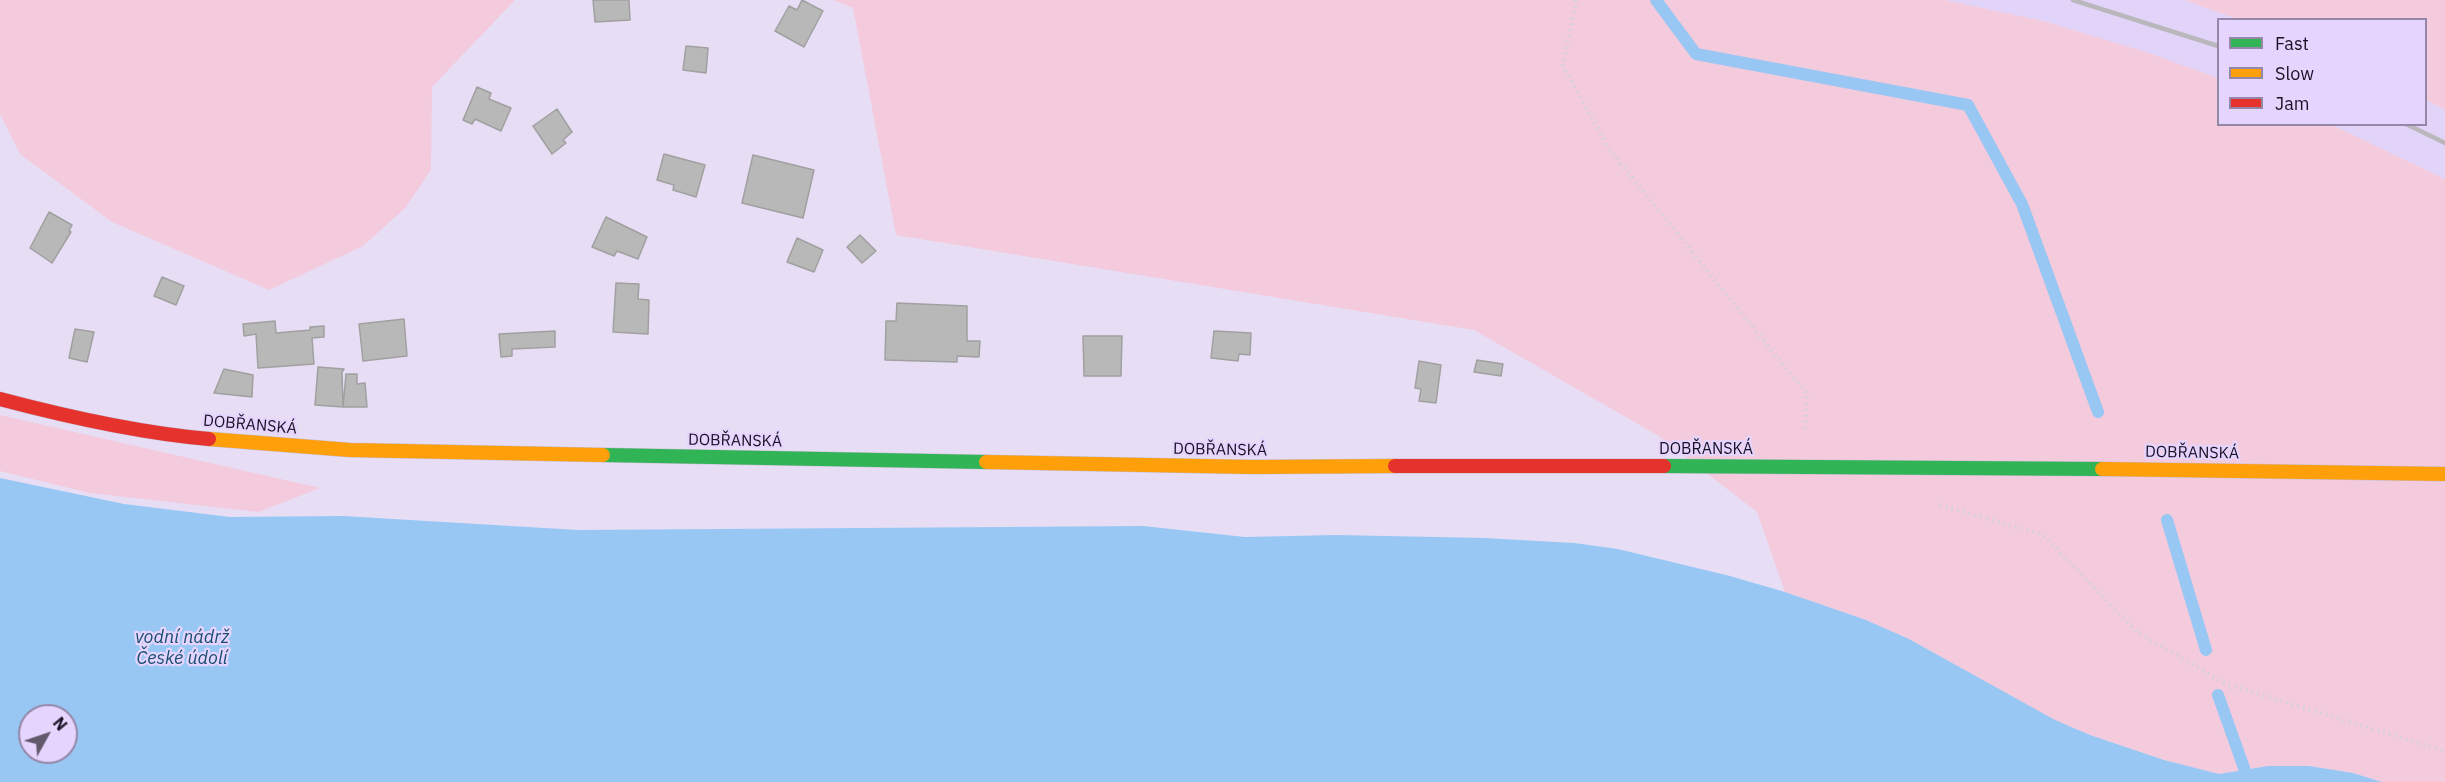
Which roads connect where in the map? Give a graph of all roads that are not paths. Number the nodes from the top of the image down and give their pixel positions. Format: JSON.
{"nodes":[{"id":1,"x":0,"y":399,"type":"edge"},
{"id":2,"x":2445,"y":474,"type":"edge"}],
"edges":[{"from":1,"to":2,"type":"street","name":"DOBŘANSKÁ"}]}
